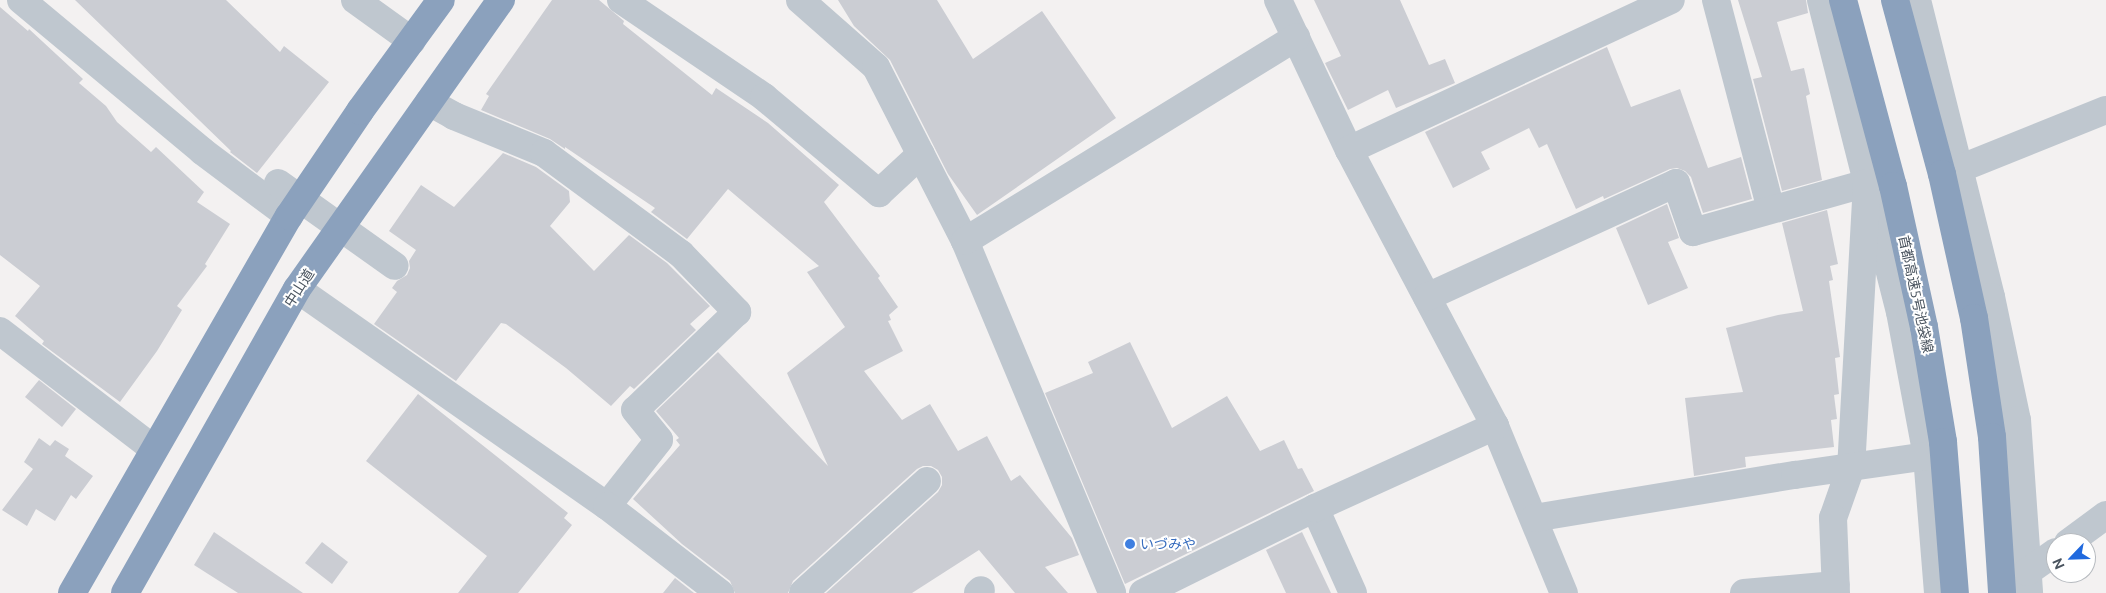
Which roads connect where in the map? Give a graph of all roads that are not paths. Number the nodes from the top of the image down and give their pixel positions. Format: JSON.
{"nodes":[{"id":1,"x":22,"y":0,"type":"edge"},
{"id":2,"x":355,"y":0,"type":"edge"},
{"id":3,"x":441,"y":0,"type":"edge"},
{"id":4,"x":501,"y":0,"type":"edge"},
{"id":5,"x":621,"y":0,"type":"edge"},
{"id":6,"x":800,"y":0,"type":"edge"},
{"id":7,"x":1278,"y":0,"type":"edge"},
{"id":8,"x":1671,"y":0,"type":"edge"},
{"id":9,"x":1716,"y":0,"type":"edge"},
{"id":10,"x":1821,"y":0,"type":"edge"},
{"id":11,"x":1843,"y":0,"type":"edge"},
{"id":12,"x":1895,"y":0,"type":"edge"},
{"id":13,"x":1918,"y":0,"type":"edge"},
{"id":14,"x":1296,"y":37,"type":"junction"},
{"id":15,"x":412,"y":42,"type":"junction"},
{"id":16,"x":429,"y":102,"type":"junction"},
{"id":17,"x":2106,"y":110,"type":"edge"},
{"id":18,"x":1349,"y":150,"type":"junction"},
{"id":19,"x":921,"y":154,"type":"junction"},
{"id":20,"x":1959,"y":169,"type":"junction"},
{"id":21,"x":278,"y":183,"type":"dead end"},
{"id":22,"x":1867,"y":183,"type":"junction"},
{"id":23,"x":1771,"y":210,"type":"junction"},
{"id":24,"x":289,"y":216,"type":"junction"},
{"id":25,"x":965,"y":241,"type":"junction"},
{"id":26,"x":395,"y":266,"type":"dead end"},
{"id":27,"x":296,"y":289,"type":"junction"},
{"id":28,"x":1427,"y":297,"type":"junction"},
{"id":29,"x":0,"y":331,"type":"edge"},
{"id":30,"x":1495,"y":426,"type":"junction"},
{"id":31,"x":154,"y":449,"type":"junction"},
{"id":32,"x":1927,"y":456,"type":"junction"},
{"id":33,"x":1851,"y":467,"type":"junction"},
{"id":34,"x":927,"y":481,"type":"dead end"},
{"id":35,"x":607,"y":506,"type":"junction"},
{"id":36,"x":1315,"y":508,"type":"junction"},
{"id":37,"x":2106,"y":515,"type":"edge"},
{"id":38,"x":1534,"y":518,"type":"junction"},
{"id":39,"x":2082,"y":533,"type":"edge"},
{"id":40,"x":2046,"y":563,"type":"edge"},
{"id":41,"x":2028,"y":583,"type":"edge"},
{"id":42,"x":1836,"y":589,"type":"edge"},
{"id":43,"x":72,"y":593,"type":"edge"},
{"id":44,"x":125,"y":593,"type":"edge"},
{"id":45,"x":720,"y":593,"type":"edge"},
{"id":46,"x":803,"y":593,"type":"edge"},
{"id":47,"x":1112,"y":593,"type":"edge"},
{"id":48,"x":1143,"y":593,"type":"edge"},
{"id":49,"x":1353,"y":593,"type":"edge"},
{"id":50,"x":1564,"y":593,"type":"edge"},
{"id":51,"x":1744,"y":593,"type":"edge"},
{"id":52,"x":1938,"y":593,"type":"edge"},
{"id":53,"x":1955,"y":593,"type":"edge"},
{"id":54,"x":2002,"y":593,"type":"edge"}],
"edges":[{"from":1,"to":24,"type":"street"},
{"from":2,"to":15,"type":"street"},
{"from":3,"to":15,"type":"highway"},
{"from":4,"to":16,"type":"highway","name":"中山道"},
{"from":5,"to":19,"type":"street"},
{"from":6,"to":19,"type":"street"},
{"from":7,"to":14,"type":"street"},
{"from":8,"to":18,"type":"street"},
{"from":9,"to":23,"type":"street"},
{"from":10,"to":22,"type":"street"},
{"from":11,"to":53,"type":"highway","name":"首都高速5号池袋線"},
{"from":12,"to":54,"type":"highway"},
{"from":13,"to":20,"type":"street"},
{"from":14,"to":18,"type":"street"},
{"from":14,"to":25,"type":"street"},
{"from":15,"to":24,"type":"highway"},
{"from":16,"to":27,"type":"highway","name":"中山道"},
{"from":16,"to":35,"type":"street"},
{"from":17,"to":20,"type":"street"},
{"from":18,"to":28,"type":"street"},
{"from":19,"to":25,"type":"street"},
{"from":20,"to":41,"type":"street"},
{"from":21,"to":26,"type":"street"},
{"from":22,"to":23,"type":"street"},
{"from":22,"to":32,"type":"street"},
{"from":22,"to":33,"type":"street"},
{"from":23,"to":28,"type":"street"},
{"from":24,"to":31,"type":"highway"},
{"from":25,"to":47,"type":"street"},
{"from":27,"to":35,"type":"street"},
{"from":27,"to":44,"type":"highway","name":"中山道"},
{"from":28,"to":30,"type":"street"},
{"from":29,"to":31,"type":"street"},
{"from":30,"to":36,"type":"street"},
{"from":30,"to":38,"type":"street"},
{"from":31,"to":43,"type":"highway"},
{"from":32,"to":33,"type":"street"},
{"from":32,"to":52,"type":"street"},
{"from":33,"to":38,"type":"street"},
{"from":33,"to":42,"type":"street"},
{"from":34,"to":46,"type":"street"},
{"from":35,"to":45,"type":"street"},
{"from":36,"to":48,"type":"street"},
{"from":36,"to":49,"type":"street"},
{"from":37,"to":39,"type":"street"},
{"from":38,"to":50,"type":"street"},
{"from":40,"to":41,"type":"street"},
{"from":42,"to":51,"type":"street"}]}
